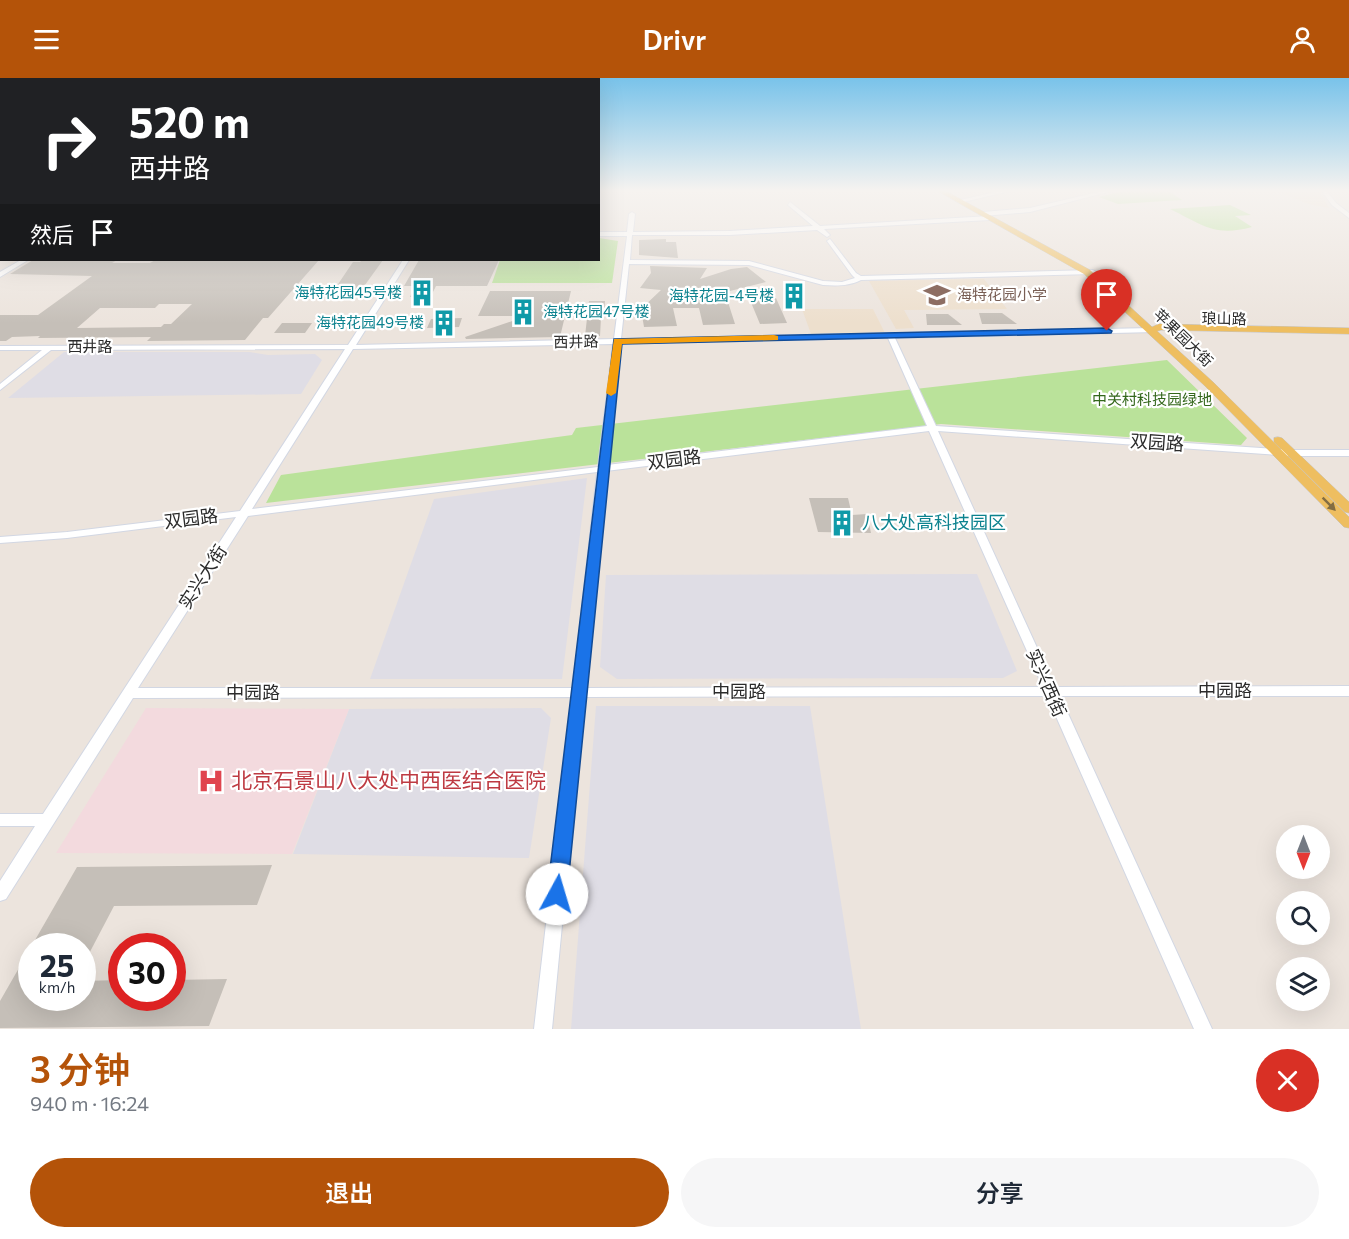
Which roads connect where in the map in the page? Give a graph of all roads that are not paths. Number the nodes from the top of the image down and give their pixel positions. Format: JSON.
{"nodes":[{"id":1,"x":629,"y":234,"type":"edge"},
{"id":2,"x":825,"y":234,"type":"edge"},
{"id":3,"x":1022,"y":234,"type":"edge"},
{"id":4,"x":23,"y":261,"type":"edge"},
{"id":5,"x":405,"y":261,"type":"edge"},
{"id":6,"x":627,"y":262,"type":"junction"},
{"id":7,"x":1090,"y":272,"type":"junction"},
{"id":8,"x":0,"y":275,"type":"edge"},
{"id":9,"x":860,"y":278,"type":"junction"},
{"id":10,"x":1159,"y":330,"type":"junction"},
{"id":11,"x":1349,"y":331,"type":"edge"},
{"id":12,"x":891,"y":336,"type":"junction"},
{"id":13,"x":1349,"y":336,"type":"edge"},
{"id":14,"x":617,"y":341,"type":"junction"},
{"id":15,"x":351,"y":347,"type":"junction"},
{"id":16,"x":0,"y":348,"type":"edge"},
{"id":17,"x":50,"y":348,"type":"junction"},
{"id":18,"x":0,"y":388,"type":"edge"},
{"id":19,"x":931,"y":428,"type":"junction"},
{"id":20,"x":1277,"y":452,"type":"junction"},
{"id":21,"x":1292,"y":453,"type":"junction"},
{"id":22,"x":1349,"y":453,"type":"edge"},
{"id":23,"x":602,"y":469,"type":"junction"},
{"id":24,"x":1349,"y":509,"type":"edge"},
{"id":25,"x":245,"y":512,"type":"junction"},
{"id":26,"x":1349,"y":524,"type":"edge"},
{"id":27,"x":0,"y":540,"type":"edge"},
{"id":28,"x":1049,"y":690,"type":"junction"},
{"id":29,"x":1349,"y":691,"type":"edge"},
{"id":30,"x":578,"y":692,"type":"junction"},
{"id":31,"x":128,"y":693,"type":"junction"},
{"id":32,"x":0,"y":820,"type":"edge"},
{"id":33,"x":48,"y":820,"type":"junction"},
{"id":34,"x":0,"y":894,"type":"edge"},
{"id":35,"x":543,"y":1029,"type":"edge"},
{"id":36,"x":1203,"y":1029,"type":"edge"}],
"edges":[{"from":1,"to":6,"type":"street"},
{"from":2,"to":9,"type":"street"},
{"from":3,"to":7,"type":"main road","name":"苹果园大街"},
{"from":4,"to":8,"type":"street"},
{"from":5,"to":15,"type":"street","name":"实兴大街"},
{"from":6,"to":9,"type":"street"},
{"from":6,"to":14,"type":"street"},
{"from":7,"to":9,"type":"street"},
{"from":7,"to":10,"type":"main road","name":"苹果园大街"},
{"from":10,"to":11,"type":"main road","name":"琅山路"},
{"from":10,"to":12,"type":"street","name":"西井路"},
{"from":10,"to":13,"type":"main road","name":"琅山路"},
{"from":10,"to":20,"type":"main road","name":"苹果园大街"},
{"from":10,"to":21,"type":"main road","name":"苹果园大街"},
{"from":12,"to":14,"type":"street","name":"西井路"},
{"from":12,"to":19,"type":"street","name":"实兴西街"},
{"from":14,"to":15,"type":"street","name":"西井路"},
{"from":14,"to":23,"type":"street"},
{"from":15,"to":17,"type":"street","name":"西井路"},
{"from":15,"to":25,"type":"street","name":"实兴大街"},
{"from":16,"to":17,"type":"street","name":"西井路"},
{"from":17,"to":18,"type":"street"},
{"from":19,"to":20,"type":"street","name":"双园路"},
{"from":19,"to":23,"type":"street","name":"双园路"},
{"from":19,"to":28,"type":"street","name":"实兴西街"},
{"from":20,"to":21,"type":"street","name":"双园路"},
{"from":20,"to":26,"type":"main road","name":"苹果园大街","one_way":true},
{"from":21,"to":22,"type":"street","name":"双园路"},
{"from":21,"to":24,"type":"main road","name":"苹果园大街"},
{"from":23,"to":25,"type":"street","name":"双园路"},
{"from":23,"to":30,"type":"street"},
{"from":25,"to":27,"type":"street","name":"双园路"},
{"from":25,"to":31,"type":"street","name":"实兴大街"},
{"from":28,"to":29,"type":"street","name":"中园路"},
{"from":28,"to":30,"type":"street","name":"中园路"},
{"from":28,"to":36,"type":"street","name":"实兴西街"},
{"from":30,"to":31,"type":"street","name":"中园路"},
{"from":30,"to":35,"type":"street"},
{"from":31,"to":33,"type":"street","name":"实兴大街"},
{"from":32,"to":33,"type":"street"},
{"from":33,"to":34,"type":"street","name":"实兴大街"}]}
